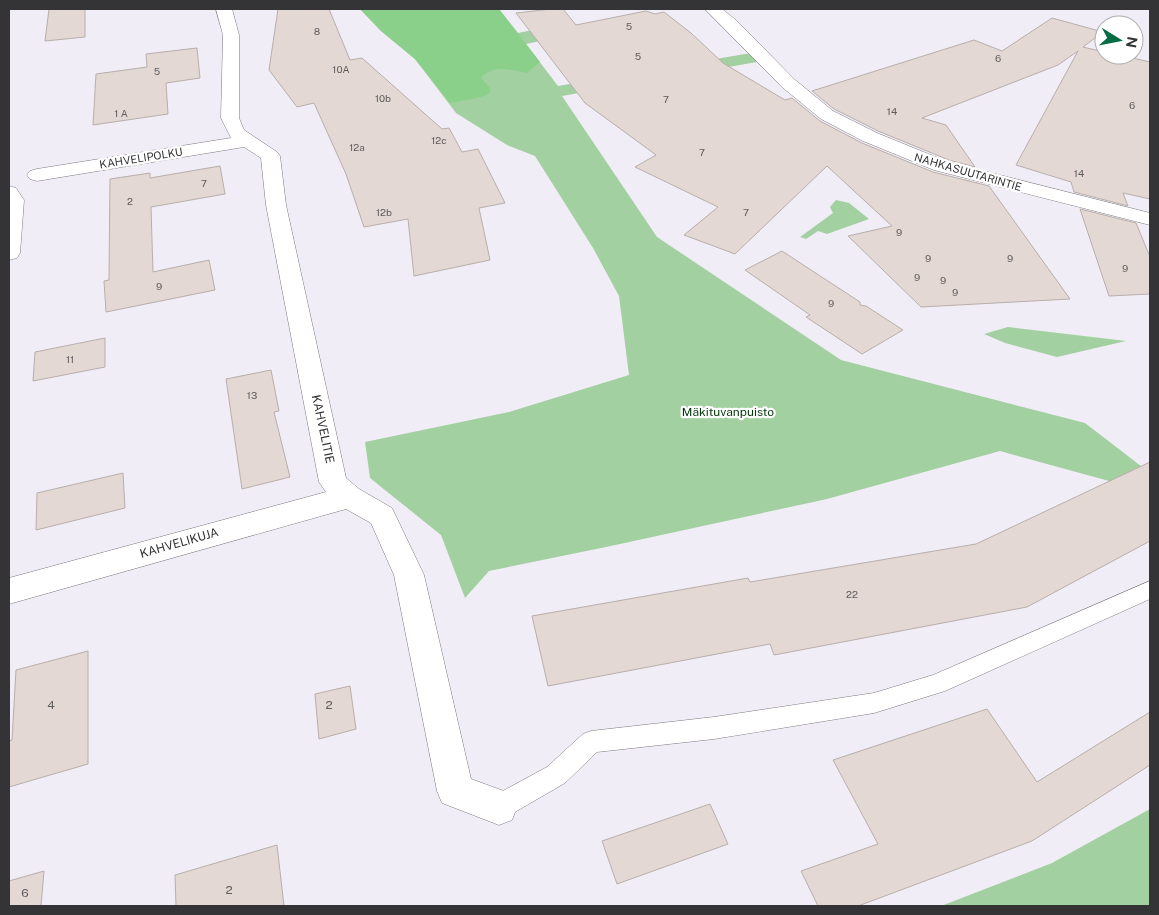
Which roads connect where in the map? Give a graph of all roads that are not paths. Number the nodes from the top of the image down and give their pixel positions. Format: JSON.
{"nodes":[{"id":1,"x":224,"y":9,"type":"edge"},
{"id":2,"x":713,"y":9,"type":"edge"},
{"id":3,"x":246,"y":141,"type":"junction"},
{"id":4,"x":37,"y":175,"type":"dead end"},
{"id":5,"x":9,"y":192,"type":"edge"},
{"id":6,"x":1150,"y":219,"type":"edge"},
{"id":7,"x":9,"y":253,"type":"edge"},
{"id":8,"x":349,"y":497,"type":"junction"},
{"id":9,"x":1150,"y":590,"type":"edge"},
{"id":10,"x":9,"y":591,"type":"edge"},
{"id":11,"x":499,"y":807,"type":"joint"}],
"edges":[{"from":1,"to":3,"type":"street","name":"KAHVELITIE"},
{"from":2,"to":6,"type":"street","name":"NAHKASUUTARINTIE"},
{"from":3,"to":4,"type":"street","name":"KAHVELIPOLKU"},
{"from":3,"to":8,"type":"street","name":"KAHVELITIE"},
{"from":5,"to":7,"type":"street"},
{"from":8,"to":10,"type":"street","name":"KAHVELIKUJA"},
{"from":8,"to":11,"type":"street","name":"KAHVELITIE"},
{"from":9,"to":11,"type":"lane"}]}
